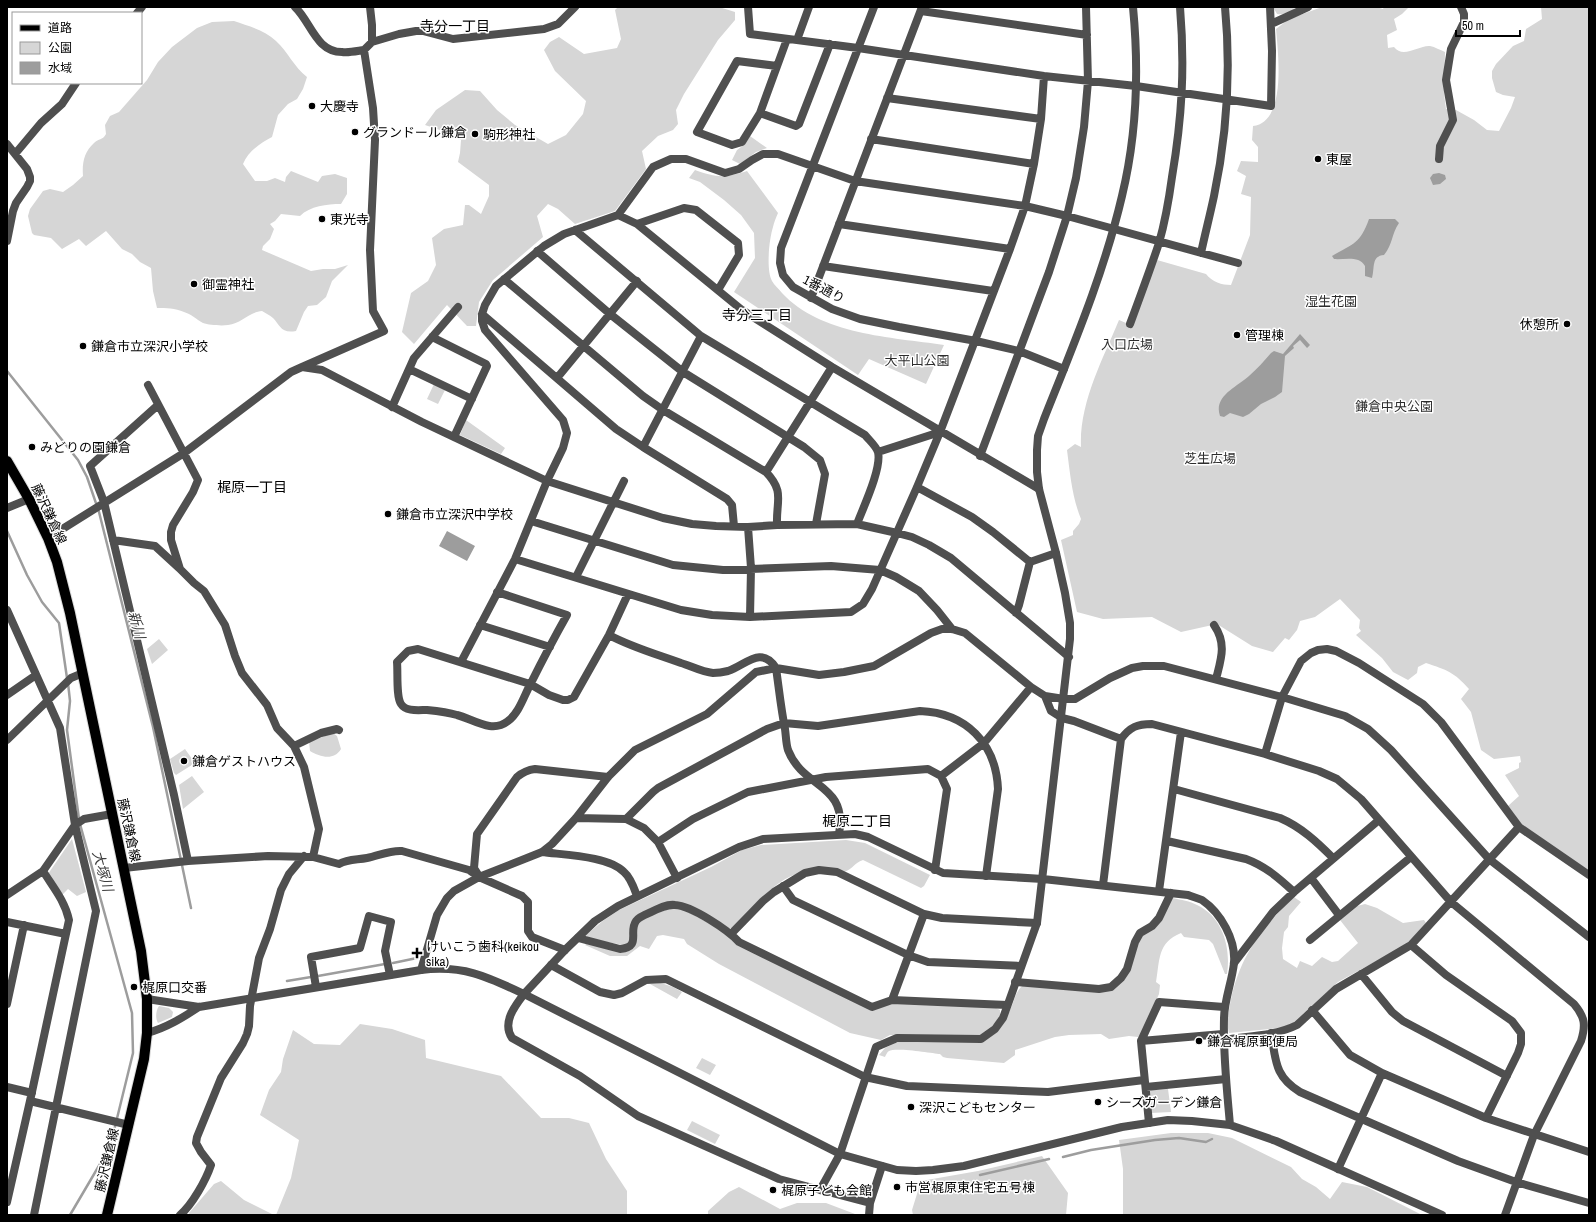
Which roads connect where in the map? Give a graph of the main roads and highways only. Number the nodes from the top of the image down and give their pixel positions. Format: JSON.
{"nodes":[{"id":1,"x":7,"y":461,"type":"edge"},
{"id":2,"x":108,"y":1215,"type":"edge"}],
"edges":[{"from":1,"to":2,"type":"main road","name":"藤沢鎌倉線"}]}
